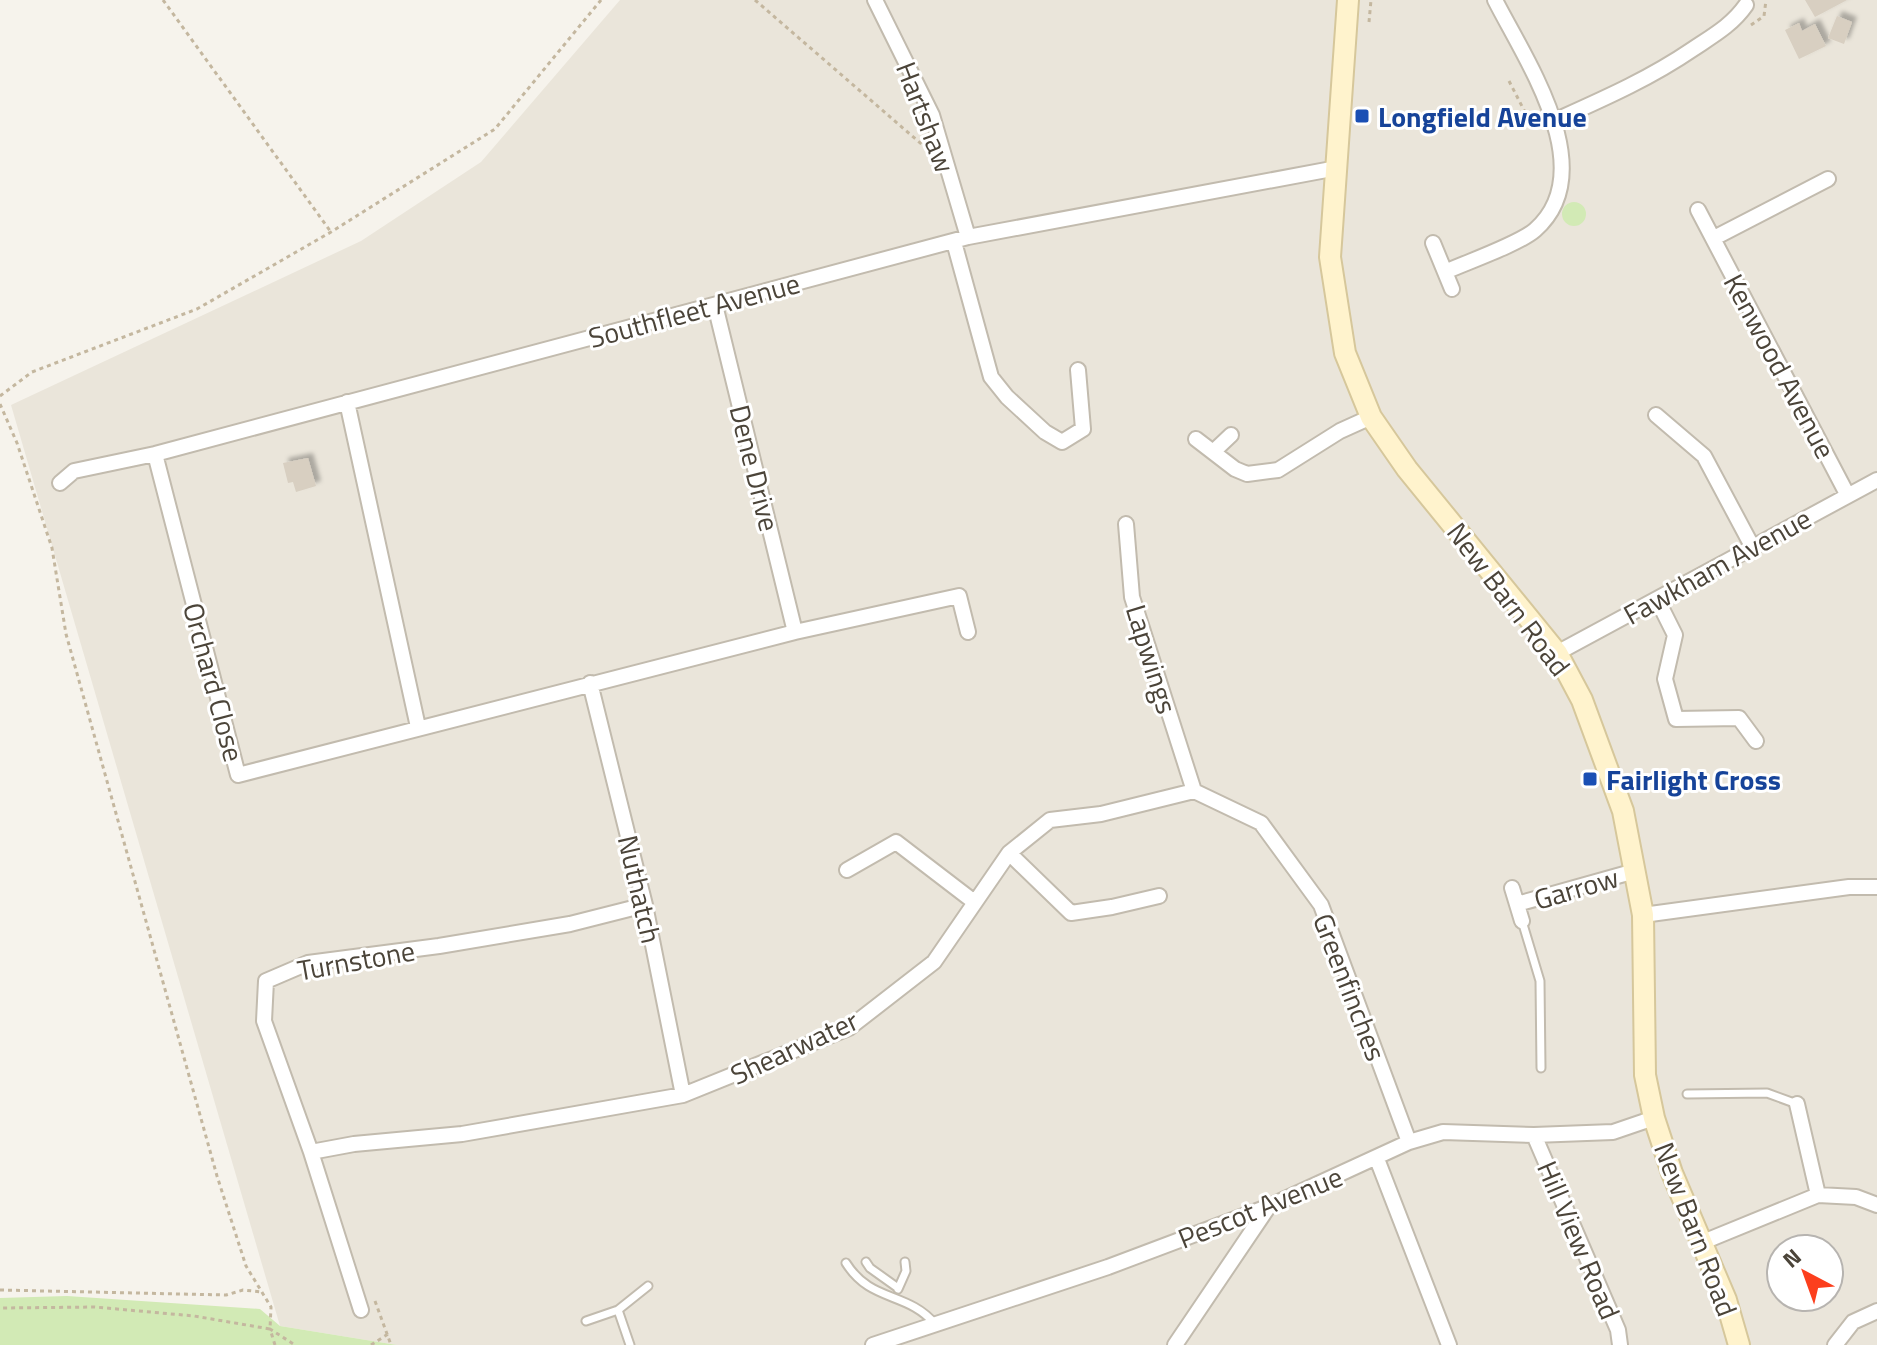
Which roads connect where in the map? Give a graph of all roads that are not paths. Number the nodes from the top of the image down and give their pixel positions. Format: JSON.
{"nodes":[{"id":1,"x":875,"y":0,"type":"edge"},
{"id":2,"x":1348,"y":0,"type":"edge"},
{"id":3,"x":1495,"y":0,"type":"edge"},
{"id":4,"x":1746,"y":5,"type":"dead end"},
{"id":5,"x":1554,"y":121,"type":"junction"},
{"id":6,"x":1337,"y":168,"type":"junction"},
{"id":7,"x":1828,"y":179,"type":"dead end"},
{"id":8,"x":1698,"y":210,"type":"dead end"},
{"id":9,"x":1714,"y":238,"type":"junction"},
{"id":10,"x":961,"y":240,"type":"junction"},
{"id":11,"x":1433,"y":243,"type":"dead end"},
{"id":12,"x":1445,"y":272,"type":"junction"},
{"id":13,"x":1452,"y":289,"type":"dead end"},
{"id":14,"x":715,"y":305,"type":"junction"},
{"id":15,"x":1078,"y":370,"type":"dead end"},
{"id":16,"x":347,"y":402,"type":"junction"},
{"id":17,"x":1656,"y":415,"type":"dead end"},
{"id":18,"x":1371,"y":417,"type":"junction"},
{"id":19,"x":1231,"y":435,"type":"dead end"},
{"id":20,"x":1196,"y":439,"type":"dead end"},
{"id":21,"x":1213,"y":452,"type":"junction"},
{"id":22,"x":155,"y":454,"type":"junction"},
{"id":23,"x":1877,"y":480,"type":"edge"},
{"id":24,"x":60,"y":483,"type":"dead end"},
{"id":25,"x":1847,"y":494,"type":"junction"},
{"id":26,"x":1126,"y":524,"type":"dead end"},
{"id":27,"x":1752,"y":546,"type":"junction"},
{"id":28,"x":1657,"y":599,"type":"junction"},
{"id":29,"x":795,"y":632,"type":"junction"},
{"id":30,"x":968,"y":632,"type":"dead end"},
{"id":31,"x":1557,"y":653,"type":"junction"},
{"id":32,"x":590,"y":683,"type":"junction"},
{"id":33,"x":418,"y":727,"type":"junction"},
{"id":34,"x":1756,"y":741,"type":"dead end"},
{"id":35,"x":1194,"y":791,"type":"junction"},
{"id":36,"x":1009,"y":853,"type":"junction"},
{"id":37,"x":847,"y":870,"type":"dead end"},
{"id":38,"x":1635,"y":871,"type":"junction"},
{"id":39,"x":1877,"y":887,"type":"edge"},
{"id":40,"x":1512,"y":888,"type":"dead end"},
{"id":41,"x":1159,"y":896,"type":"dead end"},
{"id":42,"x":973,"y":901,"type":"junction"},
{"id":43,"x":1517,"y":904,"type":"junction"},
{"id":44,"x":645,"y":905,"type":"junction"},
{"id":45,"x":1643,"y":915,"type":"junction"},
{"id":46,"x":1522,"y":921,"type":"joint"},
{"id":47,"x":1541,"y":1068,"type":"dead end"},
{"id":48,"x":1687,"y":1094,"type":"dead end"},
{"id":49,"x":683,"y":1095,"type":"junction"},
{"id":50,"x":1797,"y":1104,"type":"joint"},
{"id":51,"x":1654,"y":1118,"type":"junction"},
{"id":52,"x":1534,"y":1135,"type":"junction"},
{"id":53,"x":1409,"y":1142,"type":"junction"},
{"id":54,"x":311,"y":1152,"type":"junction"},
{"id":55,"x":1377,"y":1159,"type":"junction"},
{"id":56,"x":1818,"y":1195,"type":"junction"},
{"id":57,"x":1877,"y":1205,"type":"edge"},
{"id":58,"x":1270,"y":1206,"type":"junction"},
{"id":59,"x":1703,"y":1242,"type":"junction"},
{"id":60,"x":866,"y":1262,"type":"dead end"},
{"id":61,"x":905,"y":1262,"type":"dead end"},
{"id":62,"x":846,"y":1263,"type":"dead end"},
{"id":63,"x":648,"y":1286,"type":"dead end"},
{"id":64,"x":898,"y":1288,"type":"junction"},
{"id":65,"x":893,"y":1298,"type":"junction"},
{"id":66,"x":361,"y":1310,"type":"dead end"},
{"id":67,"x":618,"y":1310,"type":"junction"},
{"id":68,"x":1877,"y":1311,"type":"edge"},
{"id":69,"x":586,"y":1321,"type":"dead end"},
{"id":70,"x":936,"y":1325,"type":"junction"},
{"id":71,"x":630,"y":1345,"type":"edge"},
{"id":72,"x":873,"y":1345,"type":"edge"},
{"id":73,"x":1175,"y":1345,"type":"edge"},
{"id":74,"x":1449,"y":1345,"type":"edge"},
{"id":75,"x":1620,"y":1345,"type":"edge"},
{"id":76,"x":1739,"y":1345,"type":"edge"},
{"id":77,"x":1835,"y":1345,"type":"edge"}],
"edges":[{"from":1,"to":10,"type":"street","name":"Hartshaw"},
{"from":2,"to":6,"type":"street","name":"New Barn Road"},
{"from":3,"to":5,"type":"street"},
{"from":4,"to":5,"type":"street"},
{"from":5,"to":12,"type":"street"},
{"from":6,"to":10,"type":"street","name":"Southfleet Avenue"},
{"from":6,"to":18,"type":"street","name":"New Barn Road"},
{"from":7,"to":9,"type":"street"},
{"from":8,"to":9,"type":"street","name":"Kenwood Avenue"},
{"from":9,"to":25,"type":"street","name":"Kenwood Avenue"},
{"from":10,"to":14,"type":"street","name":"Southfleet Avenue"},
{"from":10,"to":15,"type":"street","name":"Hartshaw"},
{"from":11,"to":12,"type":"street"},
{"from":12,"to":13,"type":"street"},
{"from":14,"to":16,"type":"street","name":"Southfleet Avenue"},
{"from":14,"to":29,"type":"street","name":"Dene Drive"},
{"from":16,"to":22,"type":"street","name":"Southfleet Avenue"},
{"from":16,"to":33,"type":"street"},
{"from":17,"to":27,"type":"street"},
{"from":18,"to":21,"type":"street"},
{"from":18,"to":31,"type":"street","name":"New Barn Road"},
{"from":19,"to":21,"type":"street"},
{"from":20,"to":21,"type":"street"},
{"from":22,"to":24,"type":"street","name":"Southfleet Avenue"},
{"from":22,"to":33,"type":"street","name":"Orchard Close"},
{"from":23,"to":25,"type":"street","name":"Fawkham Avenue"},
{"from":25,"to":27,"type":"street","name":"Fawkham Avenue"},
{"from":26,"to":35,"type":"street","name":"Lapwings"},
{"from":27,"to":28,"type":"street","name":"Fawkham Avenue"},
{"from":28,"to":31,"type":"street","name":"Fawkham Avenue"},
{"from":28,"to":34,"type":"street"},
{"from":29,"to":30,"type":"street"},
{"from":29,"to":32,"type":"street"},
{"from":31,"to":38,"type":"street","name":"New Barn Road"},
{"from":32,"to":33,"type":"street","name":"Orchard Close"},
{"from":32,"to":44,"type":"street","name":"Nuthatch"},
{"from":35,"to":36,"type":"street","name":"Shearwater"},
{"from":35,"to":53,"type":"street","name":"Greenfinches"},
{"from":36,"to":41,"type":"street"},
{"from":36,"to":42,"type":"street","name":"Shearwater"},
{"from":37,"to":42,"type":"street"},
{"from":38,"to":43,"type":"street","name":"Garrow"},
{"from":38,"to":45,"type":"street","name":"New Barn Road"},
{"from":39,"to":45,"type":"street"},
{"from":40,"to":43,"type":"street","name":"Garrow"},
{"from":42,"to":49,"type":"street","name":"Shearwater"},
{"from":43,"to":46,"type":"street","name":"Garrow"},
{"from":44,"to":49,"type":"street","name":"Nuthatch"},
{"from":44,"to":54,"type":"street","name":"Turnstone"},
{"from":45,"to":51,"type":"street","name":"New Barn Road"},
{"from":46,"to":47,"type":"lane"},
{"from":48,"to":50,"type":"lane"},
{"from":49,"to":54,"type":"street","name":"Shearwater"},
{"from":50,"to":56,"type":"street"},
{"from":51,"to":52,"type":"street","name":"Pescot Avenue"},
{"from":51,"to":59,"type":"street","name":"New Barn Road"},
{"from":52,"to":53,"type":"street","name":"Pescot Avenue"},
{"from":52,"to":75,"type":"street","name":"Hill View Road"},
{"from":53,"to":55,"type":"street","name":"Pescot Avenue"},
{"from":54,"to":66,"type":"street","name":"Turnstone"},
{"from":55,"to":58,"type":"street","name":"Pescot Avenue"},
{"from":55,"to":74,"type":"street"},
{"from":56,"to":57,"type":"street"},
{"from":56,"to":59,"type":"street"},
{"from":58,"to":70,"type":"street","name":"Pescot Avenue"},
{"from":58,"to":73,"type":"street"},
{"from":59,"to":76,"type":"street","name":"New Barn Road"},
{"from":60,"to":64,"type":"lane"},
{"from":61,"to":64,"type":"lane"},
{"from":62,"to":65,"type":"lane"},
{"from":63,"to":67,"type":"lane"},
{"from":64,"to":65,"type":"lane"},
{"from":65,"to":70,"type":"lane"},
{"from":67,"to":69,"type":"lane"},
{"from":67,"to":71,"type":"lane"},
{"from":68,"to":77,"type":"street"},
{"from":70,"to":72,"type":"street","name":"Pescot Avenue"}]}
